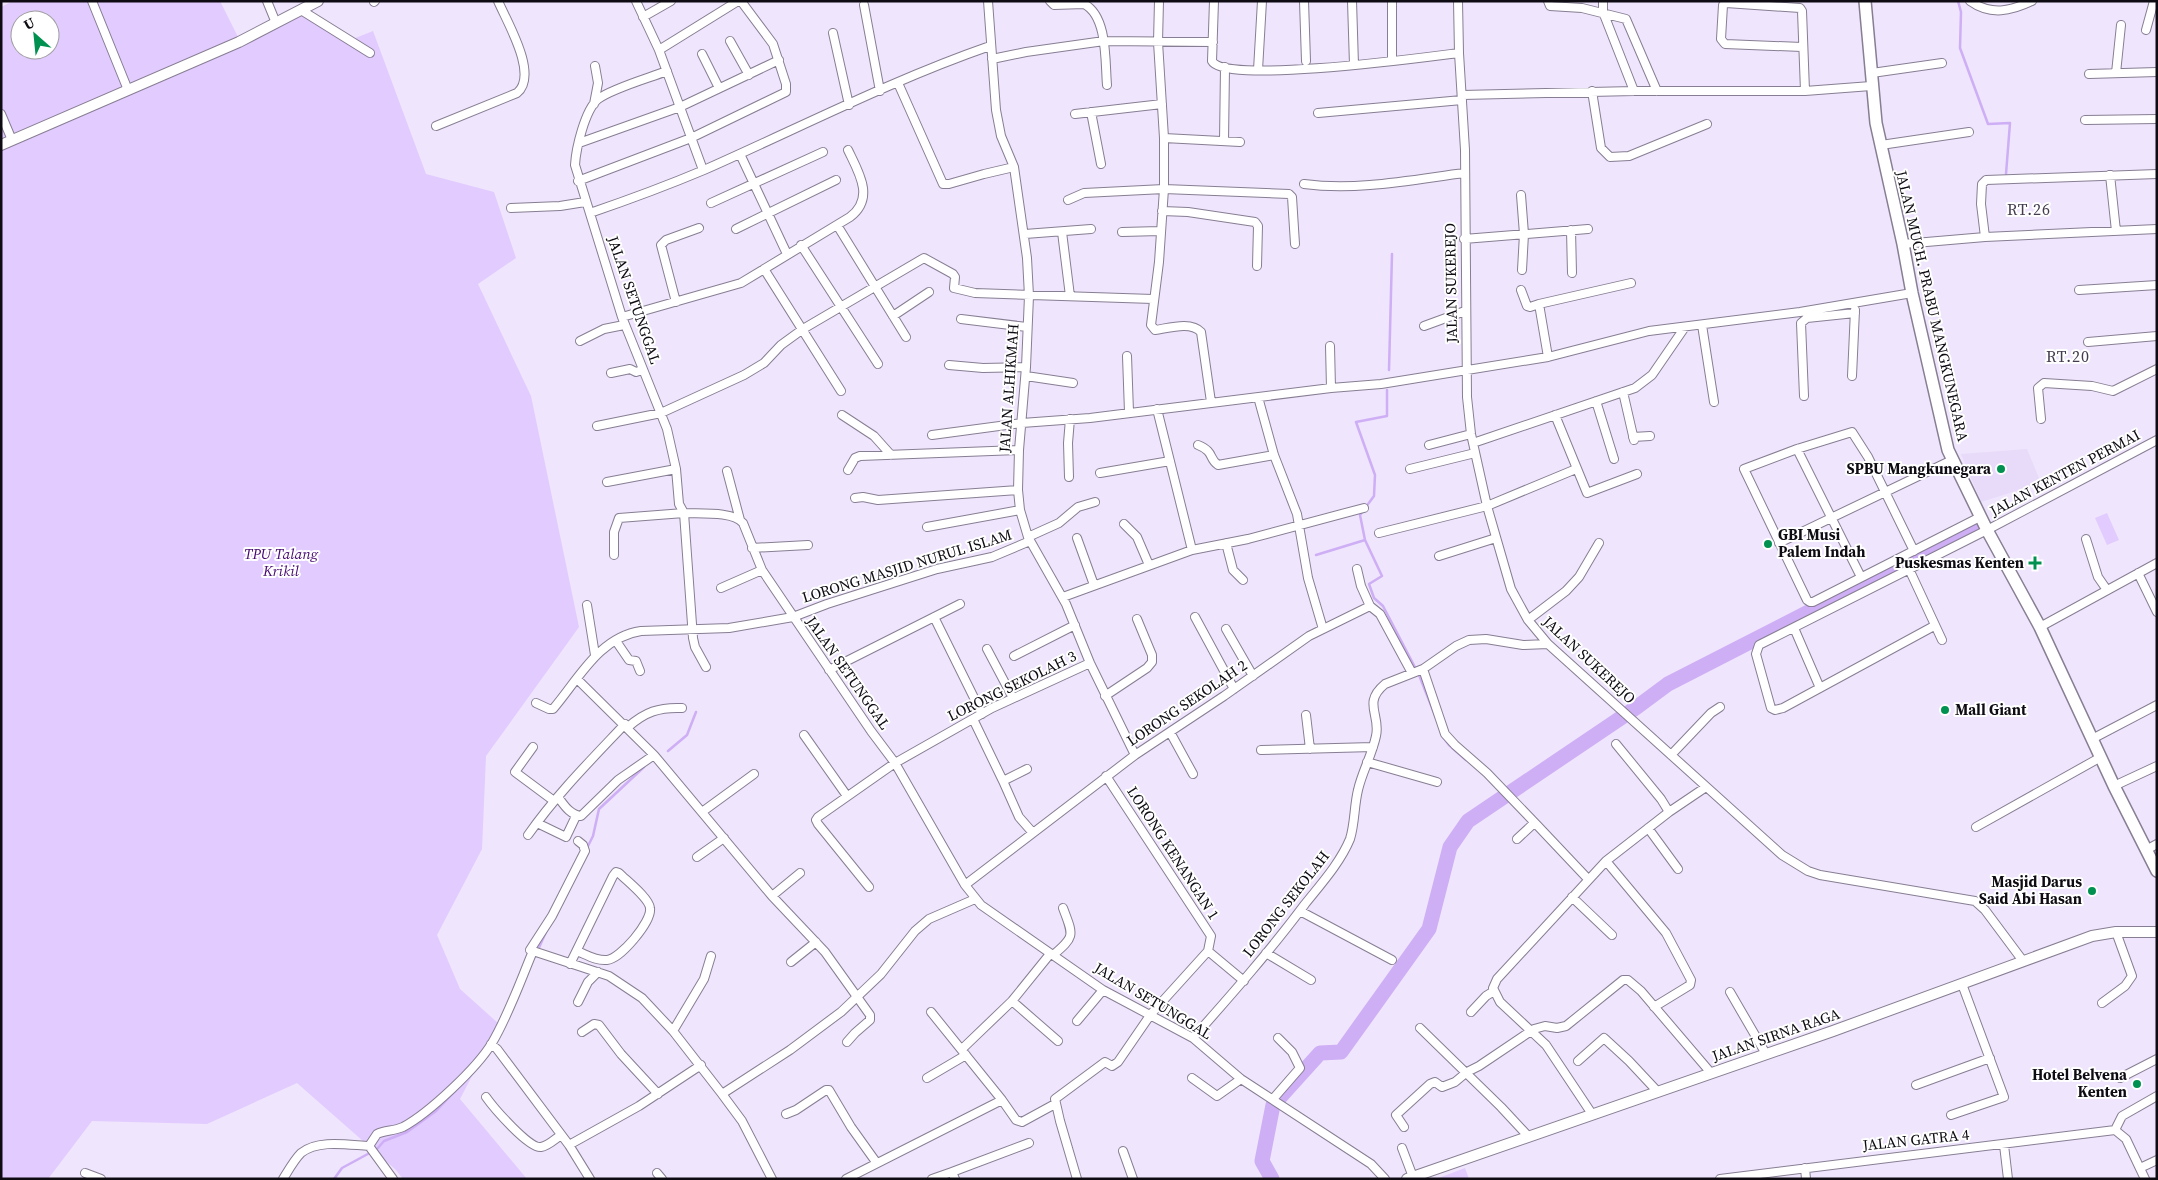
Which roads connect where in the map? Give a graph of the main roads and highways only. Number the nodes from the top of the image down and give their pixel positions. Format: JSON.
{"nodes":[{"id":1,"x":1865,"y":1,"type":"edge"},
{"id":2,"x":2157,"y":871,"type":"edge"}],
"edges":[{"from":1,"to":2,"type":"main road","name":"JALAN MUCH. PRABU MANGKUNEGARA"}]}
